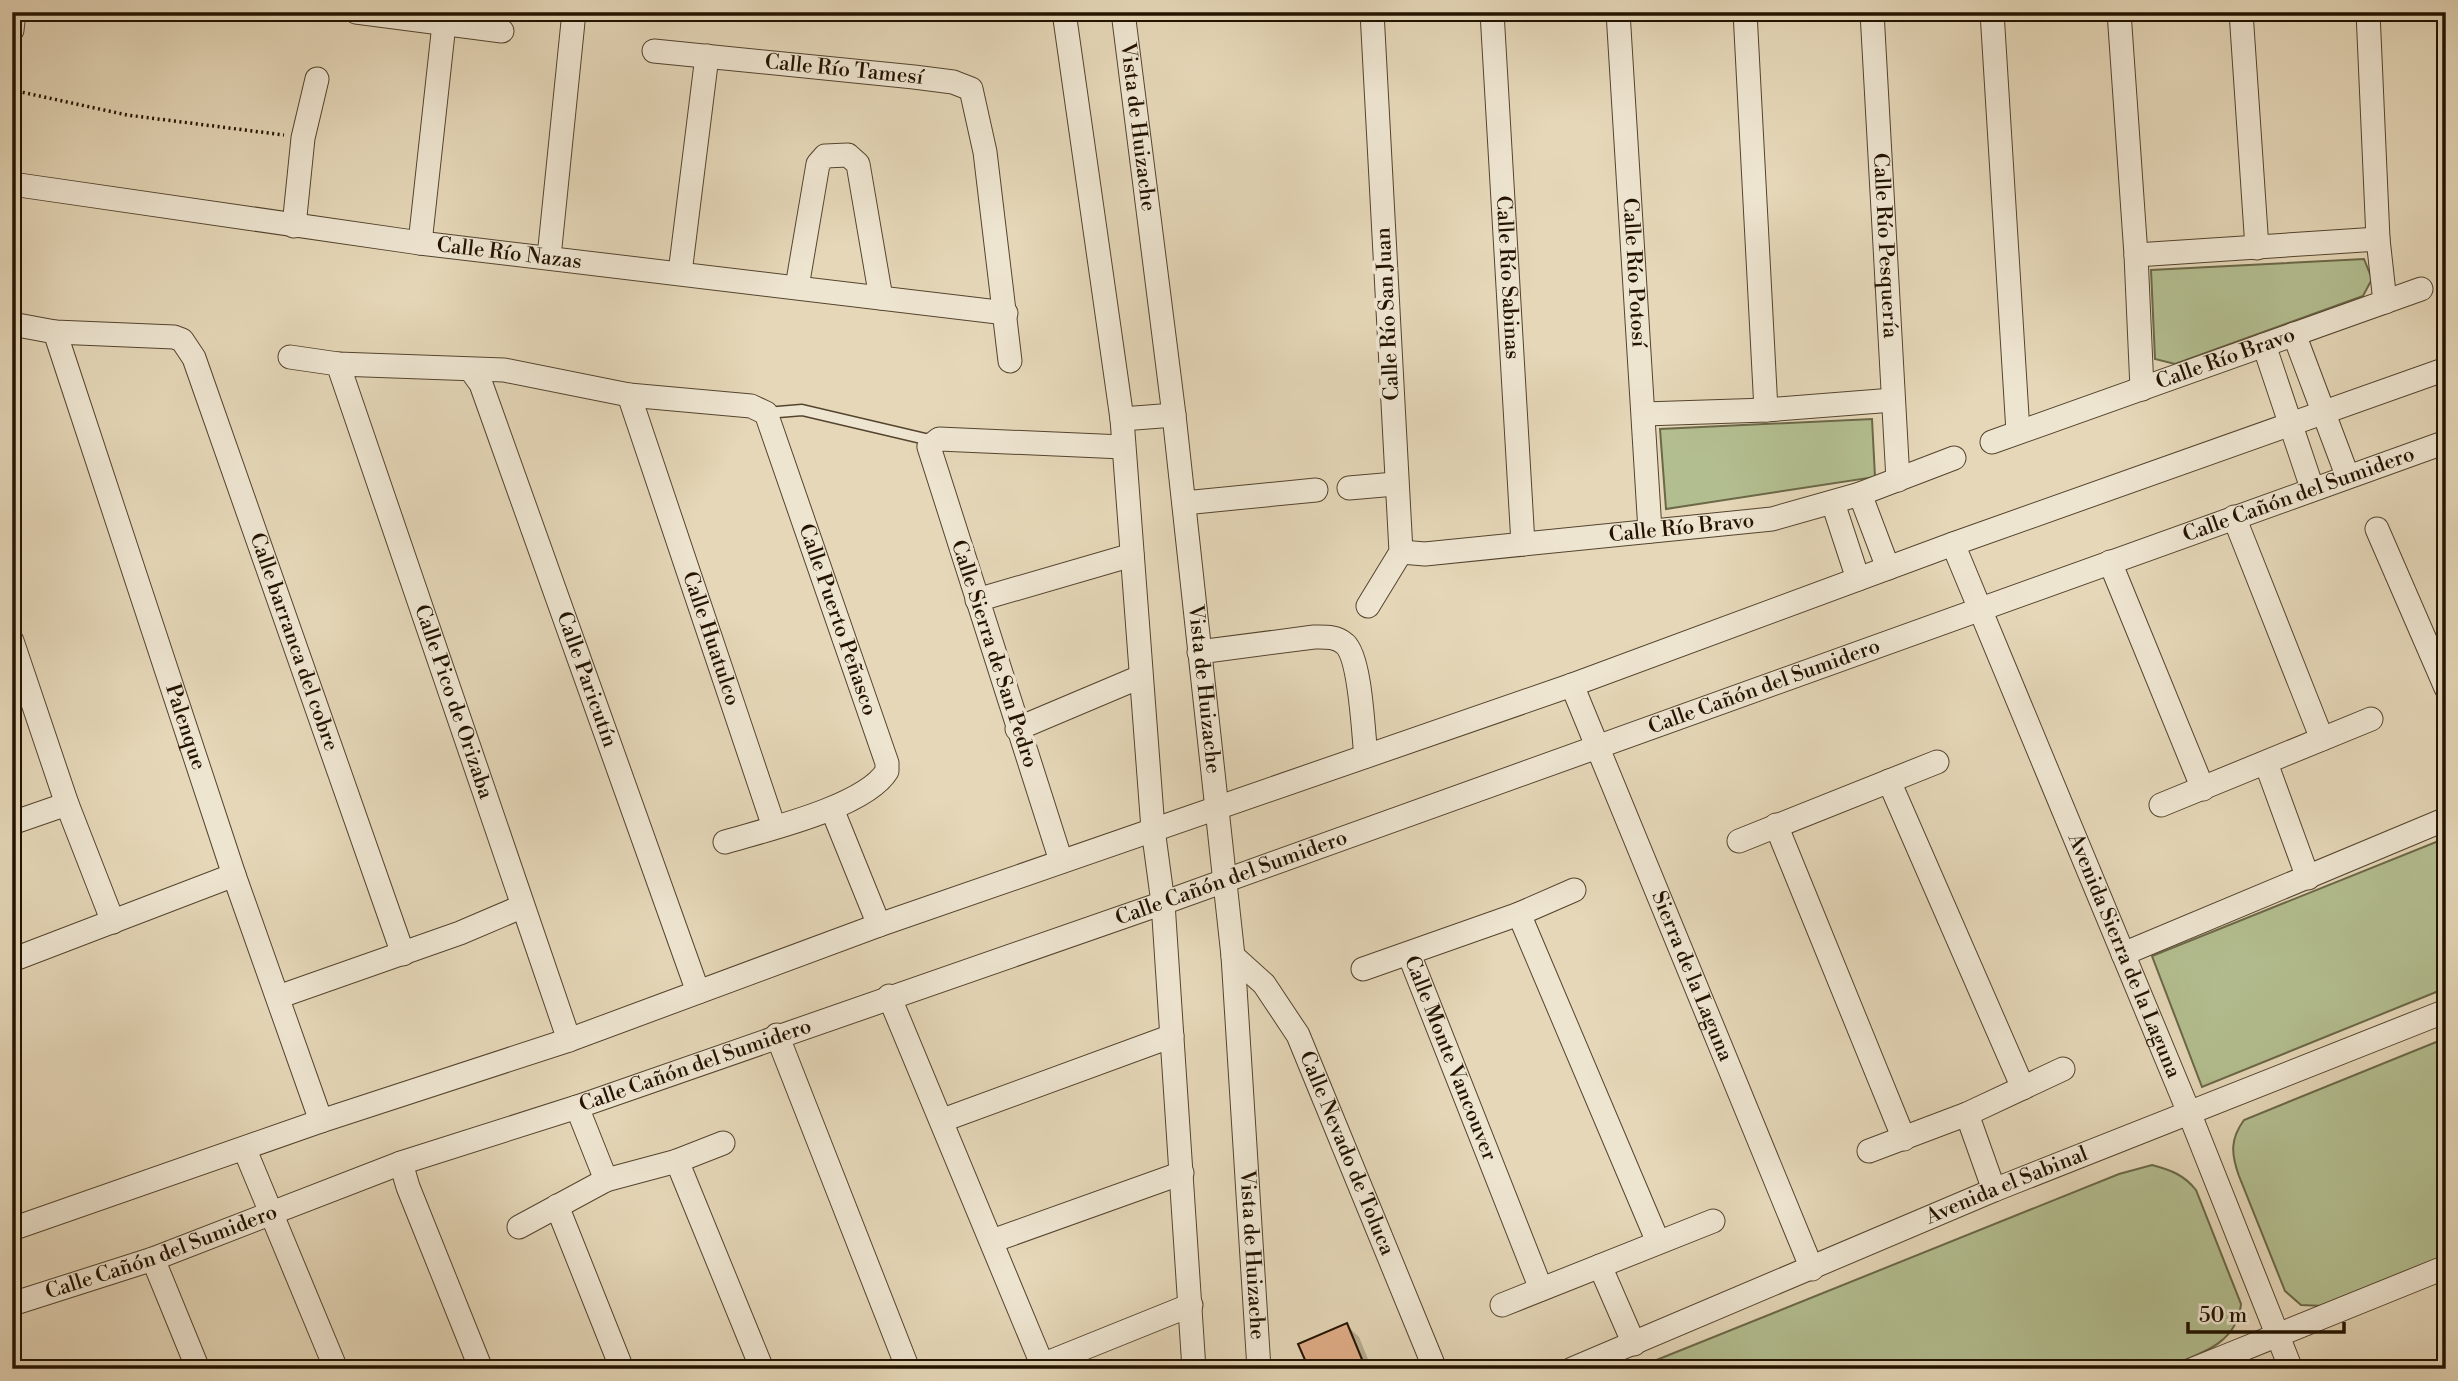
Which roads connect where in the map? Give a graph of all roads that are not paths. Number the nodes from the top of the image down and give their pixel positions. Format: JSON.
{"nodes":[{"id":1,"x":14,"y":12,"type":"edge"},
{"id":2,"x":356,"y":12,"type":"edge"},
{"id":3,"x":574,"y":12,"type":"edge"},
{"id":4,"x":1064,"y":12,"type":"edge"},
{"id":5,"x":1123,"y":12,"type":"edge"},
{"id":6,"x":1372,"y":12,"type":"edge"},
{"id":7,"x":1492,"y":12,"type":"edge"},
{"id":8,"x":1618,"y":12,"type":"edge"},
{"id":9,"x":1745,"y":12,"type":"edge"},
{"id":10,"x":1871,"y":12,"type":"edge"},
{"id":11,"x":1992,"y":12,"type":"edge"},
{"id":12,"x":2119,"y":12,"type":"edge"},
{"id":13,"x":2241,"y":12,"type":"edge"},
{"id":14,"x":2368,"y":12,"type":"edge"},
{"id":15,"x":444,"y":24,"type":"junction"},
{"id":16,"x":12,"y":30,"type":"edge"},
{"id":17,"x":502,"y":31,"type":"dead end"},
{"id":18,"x":654,"y":51,"type":"dead end"},
{"id":19,"x":707,"y":56,"type":"junction"},
{"id":20,"x":317,"y":79,"type":"dead end"},
{"id":21,"x":12,"y":184,"type":"edge"},
{"id":22,"x":294,"y":226,"type":"junction"},
{"id":23,"x":2378,"y":239,"type":"junction"},
{"id":24,"x":420,"y":243,"type":"junction"},
{"id":25,"x":2257,"y":248,"type":"junction"},
{"id":26,"x":2136,"y":255,"type":"junction"},
{"id":27,"x":549,"y":257,"type":"junction"},
{"id":28,"x":680,"y":273,"type":"junction"},
{"id":29,"x":797,"y":287,"type":"junction"},
{"id":30,"x":2421,"y":289,"type":"dead end"},
{"id":31,"x":881,"y":298,"type":"junction"},
{"id":32,"x":2385,"y":302,"type":"junction"},
{"id":33,"x":1006,"y":313,"type":"junction"},
{"id":34,"x":12,"y":324,"type":"edge"},
{"id":35,"x":55,"y":332,"type":"junction"},
{"id":36,"x":2294,"y":334,"type":"junction"},
{"id":37,"x":2264,"y":345,"type":"junction"},
{"id":38,"x":290,"y":357,"type":"dead end"},
{"id":39,"x":1010,"y":361,"type":"dead end"},
{"id":40,"x":338,"y":364,"type":"junction"},
{"id":41,"x":2446,"y":369,"type":"edge"},
{"id":42,"x":471,"y":370,"type":"junction"},
{"id":43,"x":2141,"y":389,"type":"junction"},
{"id":44,"x":629,"y":395,"type":"junction"},
{"id":45,"x":1893,"y":400,"type":"junction"},
{"id":46,"x":1766,"y":410,"type":"junction"},
{"id":47,"x":763,"y":411,"type":"junction"},
{"id":48,"x":2323,"y":411,"type":"junction"},
{"id":49,"x":1644,"y":414,"type":"junction"},
{"id":50,"x":1174,"y":415,"type":"junction"},
{"id":51,"x":1122,"y":419,"type":"junction"},
{"id":52,"x":2291,"y":423,"type":"junction"},
{"id":53,"x":2018,"y":432,"type":"junction"},
{"id":54,"x":1992,"y":442,"type":"dead end"},
{"id":55,"x":2446,"y":442,"type":"edge"},
{"id":56,"x":932,"y":444,"type":"junction"},
{"id":57,"x":1123,"y":447,"type":"junction"},
{"id":58,"x":1954,"y":458,"type":"dead end"},
{"id":59,"x":2347,"y":475,"type":"junction"},
{"id":60,"x":1898,"y":480,"type":"junction"},
{"id":61,"x":1395,"y":484,"type":"junction"},
{"id":62,"x":1349,"y":488,"type":"dead end"},
{"id":63,"x":2312,"y":488,"type":"junction"},
{"id":64,"x":1316,"y":491,"type":"dead end"},
{"id":65,"x":1860,"y":494,"type":"junction"},
{"id":66,"x":1184,"y":503,"type":"junction"},
{"id":67,"x":1833,"y":503,"type":"junction"},
{"id":68,"x":2234,"y":517,"type":"junction"},
{"id":69,"x":2377,"y":529,"type":"dead end"},
{"id":70,"x":1650,"y":531,"type":"junction"},
{"id":71,"x":1523,"y":544,"type":"junction"},
{"id":72,"x":1954,"y":544,"type":"junction"},
{"id":73,"x":1401,"y":552,"type":"junction"},
{"id":74,"x":1132,"y":555,"type":"junction"},
{"id":75,"x":2110,"y":562,"type":"junction"},
{"id":76,"x":1888,"y":568,"type":"junction"},
{"id":77,"x":1858,"y":579,"type":"junction"},
{"id":78,"x":977,"y":600,"type":"junction"},
{"id":79,"x":1367,"y":606,"type":"dead end"},
{"id":80,"x":1980,"y":610,"type":"junction"},
{"id":81,"x":12,"y":640,"type":"edge"},
{"id":82,"x":1199,"y":652,"type":"junction"},
{"id":83,"x":1140,"y":677,"type":"junction"},
{"id":84,"x":1572,"y":685,"type":"junction"},
{"id":85,"x":2446,"y":688,"type":"edge"},
{"id":86,"x":2371,"y":719,"type":"dead end"},
{"id":87,"x":1017,"y":729,"type":"junction"},
{"id":88,"x":2322,"y":739,"type":"junction"},
{"id":89,"x":1597,"y":747,"type":"junction"},
{"id":90,"x":1366,"y":756,"type":"junction"},
{"id":91,"x":1937,"y":762,"type":"dead end"},
{"id":92,"x":2266,"y":763,"type":"junction"},
{"id":93,"x":1889,"y":780,"type":"junction"},
{"id":94,"x":2203,"y":789,"type":"junction"},
{"id":95,"x":67,"y":804,"type":"junction"},
{"id":96,"x":2161,"y":805,"type":"dead end"},
{"id":97,"x":1214,"y":807,"type":"junction"},
{"id":98,"x":832,"y":809,"type":"junction"},
{"id":99,"x":2446,"y":819,"type":"edge"},
{"id":100,"x":12,"y":823,"type":"edge"},
{"id":101,"x":1776,"y":825,"type":"junction"},
{"id":102,"x":774,"y":827,"type":"junction"},
{"id":103,"x":1153,"y":829,"type":"junction"},
{"id":104,"x":1739,"y":841,"type":"dead end"},
{"id":105,"x":725,"y":842,"type":"dead end"},
{"id":106,"x":1062,"y":861,"type":"junction"},
{"id":107,"x":234,"y":875,"type":"junction"},
{"id":108,"x":2308,"y":878,"type":"junction"},
{"id":109,"x":1223,"y":880,"type":"junction"},
{"id":110,"x":1574,"y":890,"type":"dead end"},
{"id":111,"x":1163,"y":903,"type":"junction"},
{"id":112,"x":521,"y":907,"type":"junction"},
{"id":113,"x":1518,"y":914,"type":"junction"},
{"id":114,"x":113,"y":922,"type":"junction"},
{"id":115,"x":879,"y":925,"type":"junction"},
{"id":116,"x":402,"y":954,"type":"junction"},
{"id":117,"x":1409,"y":954,"type":"junction"},
{"id":118,"x":2123,"y":954,"type":"junction"},
{"id":119,"x":1233,"y":956,"type":"junction"},
{"id":120,"x":12,"y":960,"type":"edge"},
{"id":121,"x":1363,"y":969,"type":"dead end"},
{"id":122,"x":698,"y":992,"type":"junction"},
{"id":123,"x":889,"y":996,"type":"junction"},
{"id":124,"x":278,"y":997,"type":"junction"},
{"id":125,"x":2446,"y":1011,"type":"edge"},
{"id":126,"x":777,"y":1035,"type":"junction"},
{"id":127,"x":1172,"y":1036,"type":"junction"},
{"id":128,"x":569,"y":1040,"type":"junction"},
{"id":129,"x":2063,"y":1069,"type":"dead end"},
{"id":130,"x":2023,"y":1088,"type":"junction"},
{"id":131,"x":577,"y":1107,"type":"junction"},
{"id":132,"x":1967,"y":1114,"type":"junction"},
{"id":133,"x":2190,"y":1115,"type":"junction"},
{"id":134,"x":943,"y":1120,"type":"junction"},
{"id":135,"x":321,"y":1121,"type":"junction"},
{"id":136,"x":1904,"y":1139,"type":"junction"},
{"id":137,"x":723,"y":1143,"type":"dead end"},
{"id":138,"x":244,"y":1150,"type":"junction"},
{"id":139,"x":1869,"y":1150,"type":"dead end"},
{"id":140,"x":677,"y":1161,"type":"junction"},
{"id":141,"x":401,"y":1163,"type":"junction"},
{"id":142,"x":1182,"y":1173,"type":"junction"},
{"id":143,"x":606,"y":1180,"type":"junction"},
{"id":144,"x":1994,"y":1190,"type":"junction"},
{"id":145,"x":557,"y":1206,"type":"junction"},
{"id":146,"x":272,"y":1212,"type":"junction"},
{"id":147,"x":1713,"y":1222,"type":"dead end"},
{"id":148,"x":519,"y":1227,"type":"dead end"},
{"id":149,"x":12,"y":1229,"type":"edge"},
{"id":150,"x":992,"y":1241,"type":"junction"},
{"id":151,"x":1658,"y":1242,"type":"junction"},
{"id":152,"x":153,"y":1259,"type":"junction"},
{"id":153,"x":1600,"y":1266,"type":"junction"},
{"id":154,"x":2446,"y":1267,"type":"edge"},
{"id":155,"x":1812,"y":1269,"type":"junction"},
{"id":156,"x":1541,"y":1289,"type":"junction"},
{"id":157,"x":12,"y":1304,"type":"edge"},
{"id":158,"x":1502,"y":1304,"type":"dead end"},
{"id":159,"x":1191,"y":1305,"type":"junction"},
{"id":160,"x":2276,"y":1334,"type":"junction"},
{"id":161,"x":1634,"y":1344,"type":"junction"},
{"id":162,"x":1043,"y":1367,"type":"edge"},
{"id":163,"x":198,"y":1369,"type":"edge"},
{"id":164,"x":336,"y":1369,"type":"edge"},
{"id":165,"x":481,"y":1369,"type":"edge"},
{"id":166,"x":622,"y":1369,"type":"edge"},
{"id":167,"x":762,"y":1369,"type":"edge"},
{"id":168,"x":908,"y":1369,"type":"edge"},
{"id":169,"x":1194,"y":1369,"type":"edge"},
{"id":170,"x":1259,"y":1369,"type":"edge"},
{"id":171,"x":1435,"y":1369,"type":"edge"},
{"id":172,"x":1572,"y":1369,"type":"edge"},
{"id":173,"x":2194,"y":1369,"type":"edge"},
{"id":174,"x":2291,"y":1369,"type":"edge"}],
"edges":[{"from":1,"to":16,"type":"street"},
{"from":2,"to":15,"type":"street"},
{"from":3,"to":27,"type":"street"},
{"from":4,"to":51,"type":"street"},
{"from":5,"to":50,"type":"street","name":"Vista de Huizache"},
{"from":6,"to":61,"type":"street","name":"Calle Río San Juan"},
{"from":7,"to":71,"type":"street","name":"Calle Río Sabinas"},
{"from":8,"to":49,"type":"street","name":"Calle Río Potosí"},
{"from":9,"to":46,"type":"street"},
{"from":10,"to":45,"type":"street","name":"Calle Río Pesquería"},
{"from":11,"to":53,"type":"street"},
{"from":12,"to":26,"type":"street"},
{"from":13,"to":25,"type":"street"},
{"from":14,"to":23,"type":"street"},
{"from":15,"to":17,"type":"street"},
{"from":15,"to":24,"type":"street"},
{"from":18,"to":19,"type":"street"},
{"from":19,"to":28,"type":"street"},
{"from":19,"to":33,"type":"street","name":"Calle Río Tamesí"},
{"from":20,"to":22,"type":"street"},
{"from":21,"to":22,"type":"street","name":"Calle Río Nazas"},
{"from":22,"to":24,"type":"street","name":"Calle Río Nazas"},
{"from":23,"to":25,"type":"street"},
{"from":23,"to":32,"type":"street"},
{"from":24,"to":27,"type":"street","name":"Calle Río Nazas"},
{"from":25,"to":26,"type":"street"},
{"from":26,"to":43,"type":"street"},
{"from":27,"to":28,"type":"street","name":"Calle Río Nazas"},
{"from":28,"to":29,"type":"street","name":"Calle Río Nazas"},
{"from":29,"to":31,"type":"street","name":"Calle Río Nazas"},
{"from":29,"to":31,"type":"street"},
{"from":30,"to":32,"type":"street","name":"Calle Río Bravo"},
{"from":31,"to":33,"type":"street","name":"Calle Río Nazas"},
{"from":32,"to":36,"type":"street","name":"Calle Río Bravo"},
{"from":33,"to":39,"type":"street"},
{"from":34,"to":35,"type":"street"},
{"from":35,"to":107,"type":"street","name":"Palenque"},
{"from":35,"to":116,"type":"street","name":"Calle barranca del cobre"},
{"from":36,"to":37,"type":"street","name":"Calle Río Bravo"},
{"from":36,"to":48,"type":"street"},
{"from":37,"to":43,"type":"street","name":"Calle Río Bravo"},
{"from":37,"to":52,"type":"street"},
{"from":38,"to":40,"type":"street"},
{"from":40,"to":42,"type":"street"},
{"from":40,"to":112,"type":"street","name":"Calle Pico de Orizaba"},
{"from":41,"to":48,"type":"street"},
{"from":42,"to":44,"type":"street"},
{"from":42,"to":122,"type":"street","name":"Calle Paricutín"},
{"from":43,"to":53,"type":"street","name":"Calle Río Bravo"},
{"from":44,"to":47,"type":"street"},
{"from":44,"to":102,"type":"street","name":"Calle Huatulco"},
{"from":45,"to":46,"type":"street"},
{"from":45,"to":60,"type":"street","name":"Calle Río Pesquería"},
{"from":46,"to":49,"type":"street"},
{"from":47,"to":56,"type":"lane"},
{"from":47,"to":98,"type":"street","name":"Calle Puerto Peñasco"},
{"from":48,"to":52,"type":"street"},
{"from":48,"to":59,"type":"street"},
{"from":49,"to":70,"type":"street","name":"Calle Río Potosí"},
{"from":50,"to":51,"type":"street"},
{"from":50,"to":66,"type":"street","name":"Vista de Huizache"},
{"from":51,"to":57,"type":"street"},
{"from":52,"to":63,"type":"street"},
{"from":52,"to":72,"type":"street"},
{"from":53,"to":54,"type":"street","name":"Calle Río Bravo"},
{"from":55,"to":59,"type":"street","name":"Calle Cañón del Sumidero"},
{"from":56,"to":57,"type":"street"},
{"from":56,"to":78,"type":"street","name":"Calle Sierra de San Pedro"},
{"from":57,"to":74,"type":"street"},
{"from":58,"to":60,"type":"street","name":"Calle Río Bravo"},
{"from":59,"to":63,"type":"street","name":"Calle Cañón del Sumidero"},
{"from":60,"to":65,"type":"street","name":"Calle Río Bravo"},
{"from":61,"to":62,"type":"street"},
{"from":61,"to":73,"type":"street","name":"Calle Río San Juan"},
{"from":63,"to":68,"type":"street","name":"Calle Cañón del Sumidero"},
{"from":64,"to":66,"type":"street"},
{"from":65,"to":67,"type":"street","name":"Calle Río Bravo"},
{"from":65,"to":76,"type":"street"},
{"from":66,"to":82,"type":"street","name":"Vista de Huizache"},
{"from":67,"to":70,"type":"street","name":"Calle Río Bravo"},
{"from":67,"to":77,"type":"street"},
{"from":68,"to":75,"type":"street","name":"Calle Cañón del Sumidero"},
{"from":68,"to":88,"type":"street"},
{"from":69,"to":85,"type":"street"},
{"from":70,"to":71,"type":"street","name":"Calle Río Bravo"},
{"from":71,"to":73,"type":"street","name":"Calle Río Bravo"},
{"from":72,"to":76,"type":"street"},
{"from":72,"to":80,"type":"street","name":"Avenida Sierra de la Laguna"},
{"from":73,"to":79,"type":"street"},
{"from":74,"to":78,"type":"street"},
{"from":74,"to":83,"type":"street"},
{"from":75,"to":80,"type":"street","name":"Calle Cañón del Sumidero"},
{"from":75,"to":94,"type":"street"},
{"from":76,"to":77,"type":"street"},
{"from":77,"to":84,"type":"street"},
{"from":78,"to":87,"type":"street","name":"Calle Sierra de San Pedro"},
{"from":80,"to":89,"type":"street","name":"Calle Cañón del Sumidero"},
{"from":80,"to":118,"type":"street","name":"Avenida Sierra de la Laguna"},
{"from":81,"to":95,"type":"street"},
{"from":82,"to":90,"type":"street"},
{"from":82,"to":97,"type":"street","name":"Vista de Huizache"},
{"from":83,"to":87,"type":"street"},
{"from":83,"to":103,"type":"street"},
{"from":84,"to":89,"type":"street","name":"Sierra de la Laguna"},
{"from":84,"to":90,"type":"street"},
{"from":86,"to":88,"type":"street"},
{"from":87,"to":106,"type":"street","name":"Calle Sierra de San Pedro"},
{"from":88,"to":92,"type":"street"},
{"from":89,"to":109,"type":"street","name":"Calle Cañón del Sumidero"},
{"from":89,"to":155,"type":"street","name":"Sierra de la Laguna"},
{"from":90,"to":97,"type":"street"},
{"from":91,"to":93,"type":"street"},
{"from":92,"to":94,"type":"street"},
{"from":92,"to":108,"type":"street"},
{"from":93,"to":101,"type":"street"},
{"from":93,"to":130,"type":"street"},
{"from":94,"to":96,"type":"street"},
{"from":95,"to":100,"type":"street"},
{"from":95,"to":114,"type":"street"},
{"from":97,"to":103,"type":"street"},
{"from":97,"to":109,"type":"street","name":"Vista de Huizache"},
{"from":98,"to":102,"type":"street"},
{"from":98,"to":115,"type":"street"},
{"from":99,"to":108,"type":"street"},
{"from":101,"to":104,"type":"street"},
{"from":101,"to":136,"type":"street"},
{"from":102,"to":105,"type":"street"},
{"from":103,"to":106,"type":"street"},
{"from":103,"to":111,"type":"street"},
{"from":106,"to":115,"type":"street"},
{"from":107,"to":114,"type":"street"},
{"from":107,"to":124,"type":"street","name":"Palenque"},
{"from":108,"to":118,"type":"street"},
{"from":109,"to":111,"type":"street","name":"Calle Cañón del Sumidero"},
{"from":109,"to":119,"type":"street","name":"Vista de Huizache"},
{"from":110,"to":113,"type":"street","name":"Calle Monte Vancouver"},
{"from":111,"to":123,"type":"street","name":"Calle Cañón del Sumidero"},
{"from":111,"to":127,"type":"street"},
{"from":112,"to":116,"type":"street"},
{"from":112,"to":128,"type":"street","name":"Calle Pico de Orizaba"},
{"from":113,"to":117,"type":"street","name":"Calle Monte Vancouver"},
{"from":113,"to":151,"type":"street"},
{"from":114,"to":120,"type":"street"},
{"from":115,"to":122,"type":"street"},
{"from":116,"to":124,"type":"street"},
{"from":117,"to":121,"type":"street"},
{"from":117,"to":156,"type":"street","name":"Calle Monte Vancouver"},
{"from":118,"to":133,"type":"street","name":"Avenida Sierra de la Laguna"},
{"from":119,"to":170,"type":"street","name":"Vista de Huizache"},
{"from":119,"to":171,"type":"street","name":"Calle Nevado de Toluca"},
{"from":122,"to":128,"type":"street"},
{"from":123,"to":126,"type":"street","name":"Calle Cañón del Sumidero"},
{"from":123,"to":134,"type":"street"},
{"from":124,"to":135,"type":"street","name":"Palenque"},
{"from":125,"to":133,"type":"street","name":"Avenida el Sabinal"},
{"from":126,"to":131,"type":"street","name":"Calle Cañón del Sumidero"},
{"from":126,"to":168,"type":"street"},
{"from":127,"to":134,"type":"street"},
{"from":127,"to":142,"type":"street"},
{"from":128,"to":135,"type":"street"},
{"from":129,"to":130,"type":"street"},
{"from":130,"to":132,"type":"street"},
{"from":131,"to":141,"type":"street","name":"Calle Cañón del Sumidero"},
{"from":131,"to":143,"type":"street"},
{"from":132,"to":136,"type":"street"},
{"from":132,"to":144,"type":"street"},
{"from":133,"to":144,"type":"street","name":"Avenida el Sabinal"},
{"from":133,"to":160,"type":"street","name":"Avenida Sierra de la Laguna"},
{"from":134,"to":150,"type":"street"},
{"from":135,"to":138,"type":"street"},
{"from":136,"to":139,"type":"street"},
{"from":137,"to":140,"type":"street"},
{"from":138,"to":146,"type":"street"},
{"from":138,"to":149,"type":"street"},
{"from":140,"to":143,"type":"street"},
{"from":140,"to":167,"type":"street"},
{"from":141,"to":146,"type":"street","name":"Calle Cañón del Sumidero"},
{"from":141,"to":165,"type":"street"},
{"from":142,"to":150,"type":"street"},
{"from":142,"to":159,"type":"street"},
{"from":143,"to":145,"type":"street"},
{"from":144,"to":155,"type":"street","name":"Avenida el Sabinal"},
{"from":145,"to":148,"type":"street"},
{"from":145,"to":166,"type":"street"},
{"from":146,"to":152,"type":"street","name":"Calle Cañón del Sumidero"},
{"from":146,"to":164,"type":"street"},
{"from":147,"to":151,"type":"street"},
{"from":150,"to":162,"type":"street"},
{"from":151,"to":153,"type":"street"},
{"from":152,"to":157,"type":"street","name":"Calle Cañón del Sumidero"},
{"from":152,"to":163,"type":"street"},
{"from":153,"to":156,"type":"street"},
{"from":153,"to":161,"type":"street"},
{"from":154,"to":160,"type":"street"},
{"from":155,"to":161,"type":"street","name":"Avenida el Sabinal"},
{"from":156,"to":158,"type":"street"},
{"from":159,"to":162,"type":"street"},
{"from":159,"to":169,"type":"street"},
{"from":160,"to":173,"type":"street"},
{"from":160,"to":174,"type":"street","name":"Avenida Sierra de la Laguna"},
{"from":161,"to":172,"type":"street","name":"Avenida el Sabinal"}]}
